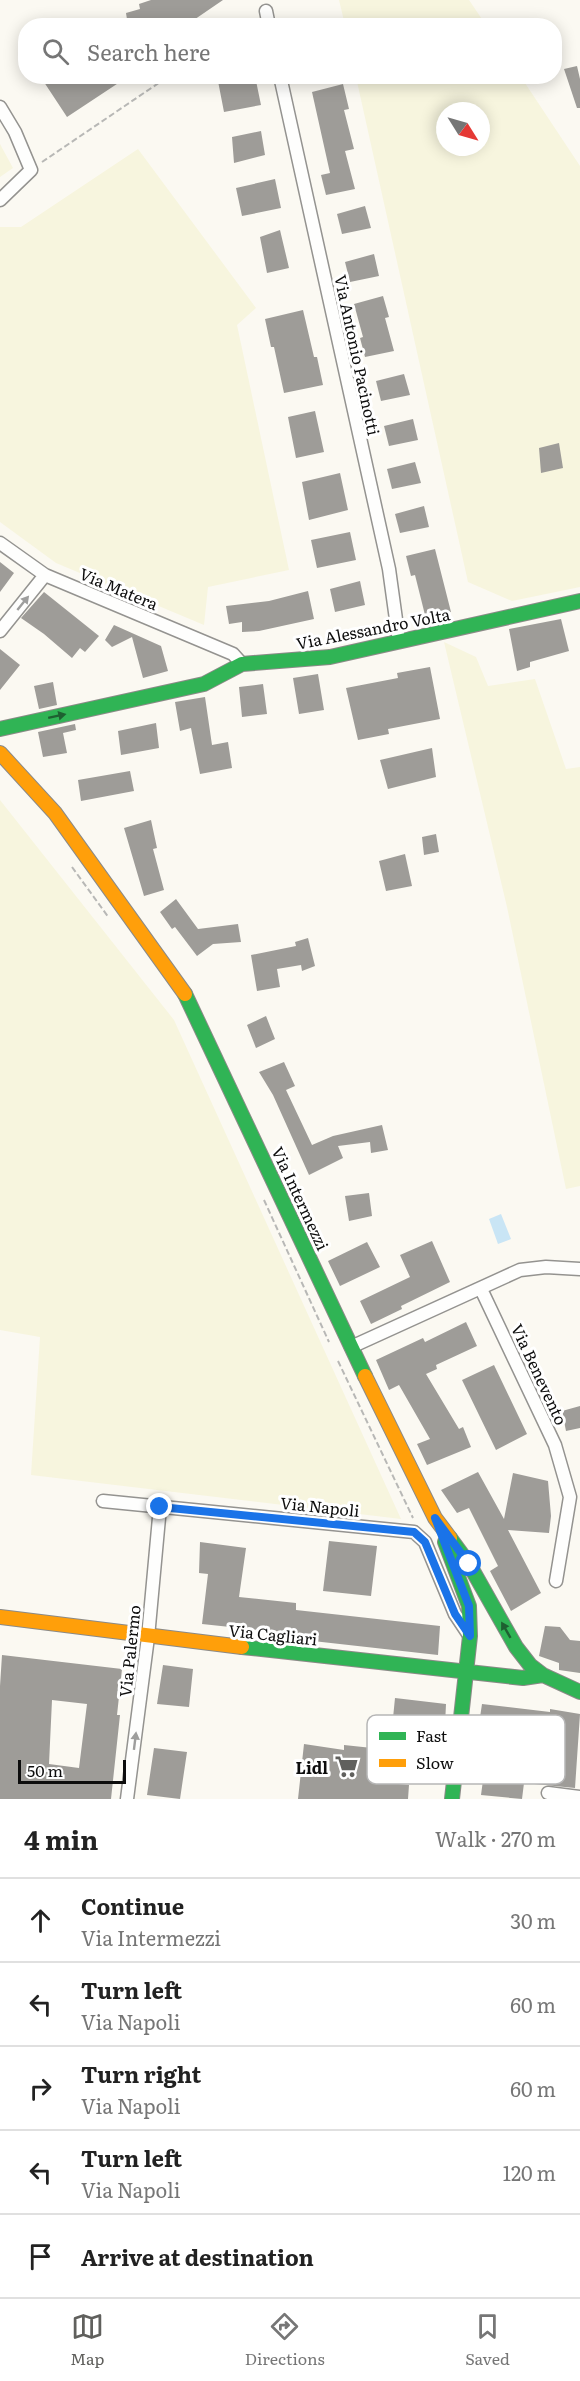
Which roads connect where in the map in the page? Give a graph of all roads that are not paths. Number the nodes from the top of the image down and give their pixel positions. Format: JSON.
{"nodes":[{"id":1,"x":266,"y":11,"type":"dead end"},
{"id":2,"x":267,"y":18,"type":"edge"},
{"id":3,"x":282,"y":84,"type":"edge"},
{"id":4,"x":0,"y":107,"type":"edge"},
{"id":5,"x":0,"y":200,"type":"edge"},
{"id":6,"x":0,"y":543,"type":"edge"},
{"id":7,"x":45,"y":575,"type":"junction"},
{"id":8,"x":580,"y":601,"type":"edge"},
{"id":9,"x":0,"y":631,"type":"edge"},
{"id":10,"x":399,"y":642,"type":"junction"},
{"id":11,"x":242,"y":664,"type":"junction"},
{"id":12,"x":0,"y":729,"type":"edge"},
{"id":13,"x":0,"y":753,"type":"edge"},
{"id":14,"x":580,"y":1269,"type":"edge"},
{"id":15,"x":481,"y":1289,"type":"junction"},
{"id":16,"x":351,"y":1347,"type":"junction"},
{"id":17,"x":103,"y":1501,"type":"dead end"},
{"id":18,"x":160,"y":1507,"type":"junction"},
{"id":19,"x":435,"y":1518,"type":"junction"},
{"id":20,"x":556,"y":1581,"type":"dead end"},
{"id":21,"x":0,"y":1617,"type":"edge"},
{"id":22,"x":470,"y":1636,"type":"junction"},
{"id":23,"x":148,"y":1637,"type":"junction"},
{"id":24,"x":467,"y":1672,"type":"junction"},
{"id":25,"x":543,"y":1675,"type":"junction"},
{"id":26,"x":580,"y":1692,"type":"edge"},
{"id":27,"x":462,"y":1715,"type":"edge"},
{"id":28,"x":454,"y":1784,"type":"edge"},
{"id":29,"x":548,"y":1793,"type":"dead end"},
{"id":30,"x":580,"y":1797,"type":"edge"},
{"id":31,"x":127,"y":1799,"type":"edge"},
{"id":32,"x":452,"y":1799,"type":"edge"}],
"edges":[{"from":1,"to":2,"type":"street"},
{"from":3,"to":10,"type":"street","name":"Via Antonio Pacinotti"},
{"from":4,"to":5,"type":"street"},
{"from":6,"to":7,"type":"street","name":"Via Matera"},
{"from":9,"to":7,"type":"street","one_way":true},
{"from":7,"to":11,"type":"street","name":"Via Matera"},
{"from":8,"to":10,"type":"street","name":"Via Alessandro Volta"},
{"from":10,"to":11,"type":"street","name":"Via Alessandro Volta"},
{"from":12,"to":11,"type":"street","name":"Via Alessandro Volta","one_way":true},
{"from":13,"to":16,"type":"street","name":"Via Intermezzi"},
{"from":14,"to":15,"type":"street"},
{"from":15,"to":16,"type":"street"},
{"from":15,"to":20,"type":"street","name":"Via Benevento"},
{"from":16,"to":19,"type":"street","name":"Via Intermezzi"},
{"from":17,"to":18,"type":"street","name":"Via Napoli"},
{"from":18,"to":22,"type":"street","name":"Via Napoli"},
{"from":18,"to":23,"type":"street","name":"Via Palermo"},
{"from":19,"to":22,"type":"street"},
{"from":25,"to":19,"type":"street","name":"Via Intermezzi","one_way":true},
{"from":21,"to":23,"type":"street","name":"Via Cagliari"},
{"from":22,"to":24,"type":"street"},
{"from":23,"to":24,"type":"street","name":"Via Cagliari"},
{"from":31,"to":23,"type":"street","name":"Via Palermo","one_way":true},
{"from":24,"to":25,"type":"street","name":"Via Cagliari"},
{"from":24,"to":27,"type":"street"},
{"from":25,"to":26,"type":"street"},
{"from":28,"to":32,"type":"street"},
{"from":29,"to":30,"type":"street"}]}
